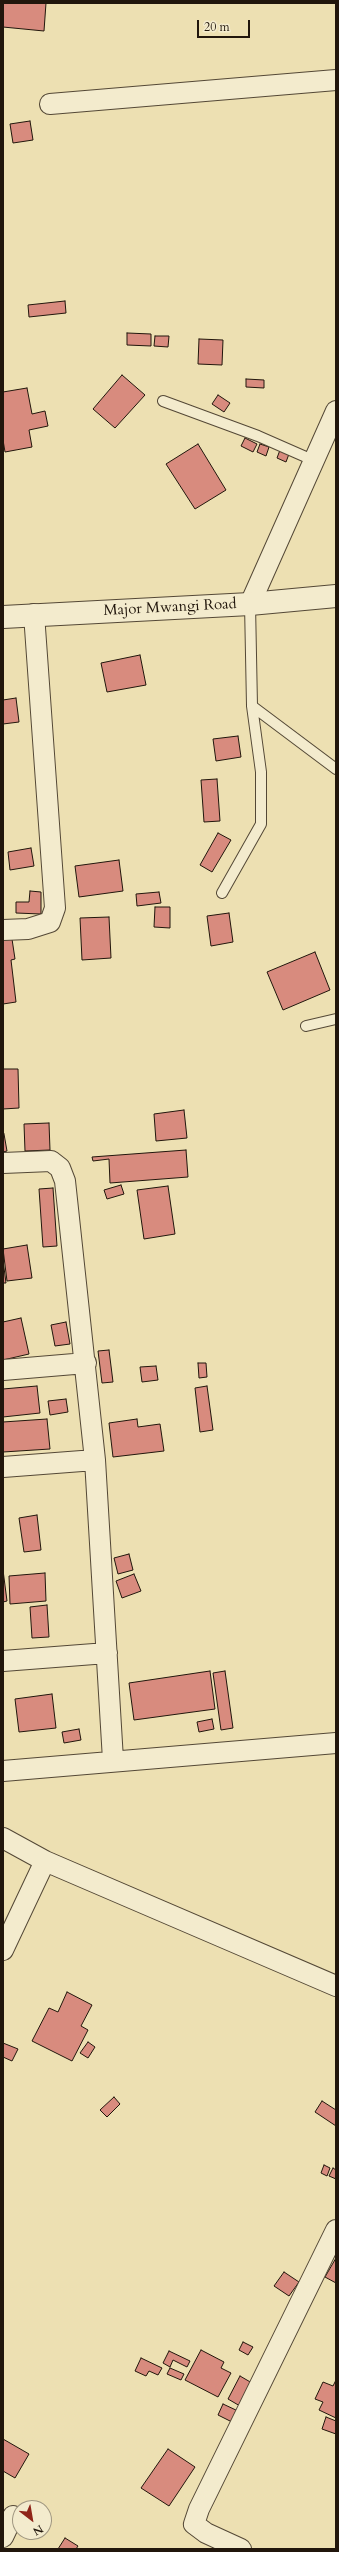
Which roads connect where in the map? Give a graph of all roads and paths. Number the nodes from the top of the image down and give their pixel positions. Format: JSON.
{"nodes":[{"id":1,"x":336,"y":80,"type":"edge"},
{"id":2,"x":50,"y":104,"type":"dead end"},
{"id":3,"x":164,"y":401,"type":"dead end"},
{"id":4,"x":336,"y":411,"type":"edge"},
{"id":5,"x":315,"y":461,"type":"junction"},
{"id":6,"x":336,"y":596,"type":"edge"},
{"id":7,"x":250,"y":604,"type":"junction"},
{"id":8,"x":34,"y":614,"type":"junction"},
{"id":9,"x":3,"y":617,"type":"edge"},
{"id":10,"x":252,"y":706,"type":"junction"},
{"id":11,"x":336,"y":768,"type":"edge"},
{"id":12,"x":222,"y":893,"type":"dead end"},
{"id":13,"x":3,"y":930,"type":"edge"},
{"id":14,"x":336,"y":1019,"type":"edge"},
{"id":15,"x":306,"y":1026,"type":"dead end"},
{"id":16,"x":3,"y":1163,"type":"edge"},
{"id":17,"x":86,"y":1363,"type":"junction"},
{"id":18,"x":3,"y":1370,"type":"edge"},
{"id":19,"x":95,"y":1460,"type":"junction"},
{"id":20,"x":3,"y":1467,"type":"edge"},
{"id":21,"x":107,"y":1653,"type":"junction"},
{"id":22,"x":3,"y":1662,"type":"edge"},
{"id":23,"x":336,"y":1743,"type":"edge"},
{"id":24,"x":113,"y":1760,"type":"junction"},
{"id":25,"x":3,"y":1770,"type":"edge"},
{"id":26,"x":3,"y":1838,"type":"edge"},
{"id":27,"x":45,"y":1861,"type":"junction"},
{"id":28,"x":3,"y":1950,"type":"edge"},
{"id":29,"x":336,"y":1986,"type":"edge"},
{"id":30,"x":336,"y":2230,"type":"edge"},
{"id":31,"x":12,"y":2518,"type":"edge"},
{"id":32,"x":3,"y":2537,"type":"edge"},
{"id":33,"x":241,"y":2549,"type":"edge"}],
"edges":[{"from":1,"to":2,"type":"street"},
{"from":3,"to":5,"type":"lane"},
{"from":4,"to":5,"type":"street"},
{"from":5,"to":7,"type":"street"},
{"from":6,"to":7,"type":"street","name":"Major Mwangi Road"},
{"from":7,"to":8,"type":"street","name":"Major Mwangi Road"},
{"from":7,"to":10,"type":"lane"},
{"from":8,"to":9,"type":"street","name":"Major Mwangi Road"},
{"from":8,"to":13,"type":"street"},
{"from":10,"to":11,"type":"lane"},
{"from":10,"to":12,"type":"lane"},
{"from":14,"to":15,"type":"lane"},
{"from":16,"to":17,"type":"street"},
{"from":17,"to":18,"type":"street"},
{"from":17,"to":19,"type":"street"},
{"from":19,"to":20,"type":"street"},
{"from":19,"to":21,"type":"street"},
{"from":21,"to":22,"type":"street"},
{"from":21,"to":24,"type":"street"},
{"from":23,"to":24,"type":"street"},
{"from":24,"to":25,"type":"street"},
{"from":26,"to":27,"type":"street"},
{"from":27,"to":28,"type":"street"},
{"from":27,"to":29,"type":"street"},
{"from":30,"to":33,"type":"street"},
{"from":31,"to":32,"type":"street"}]}
